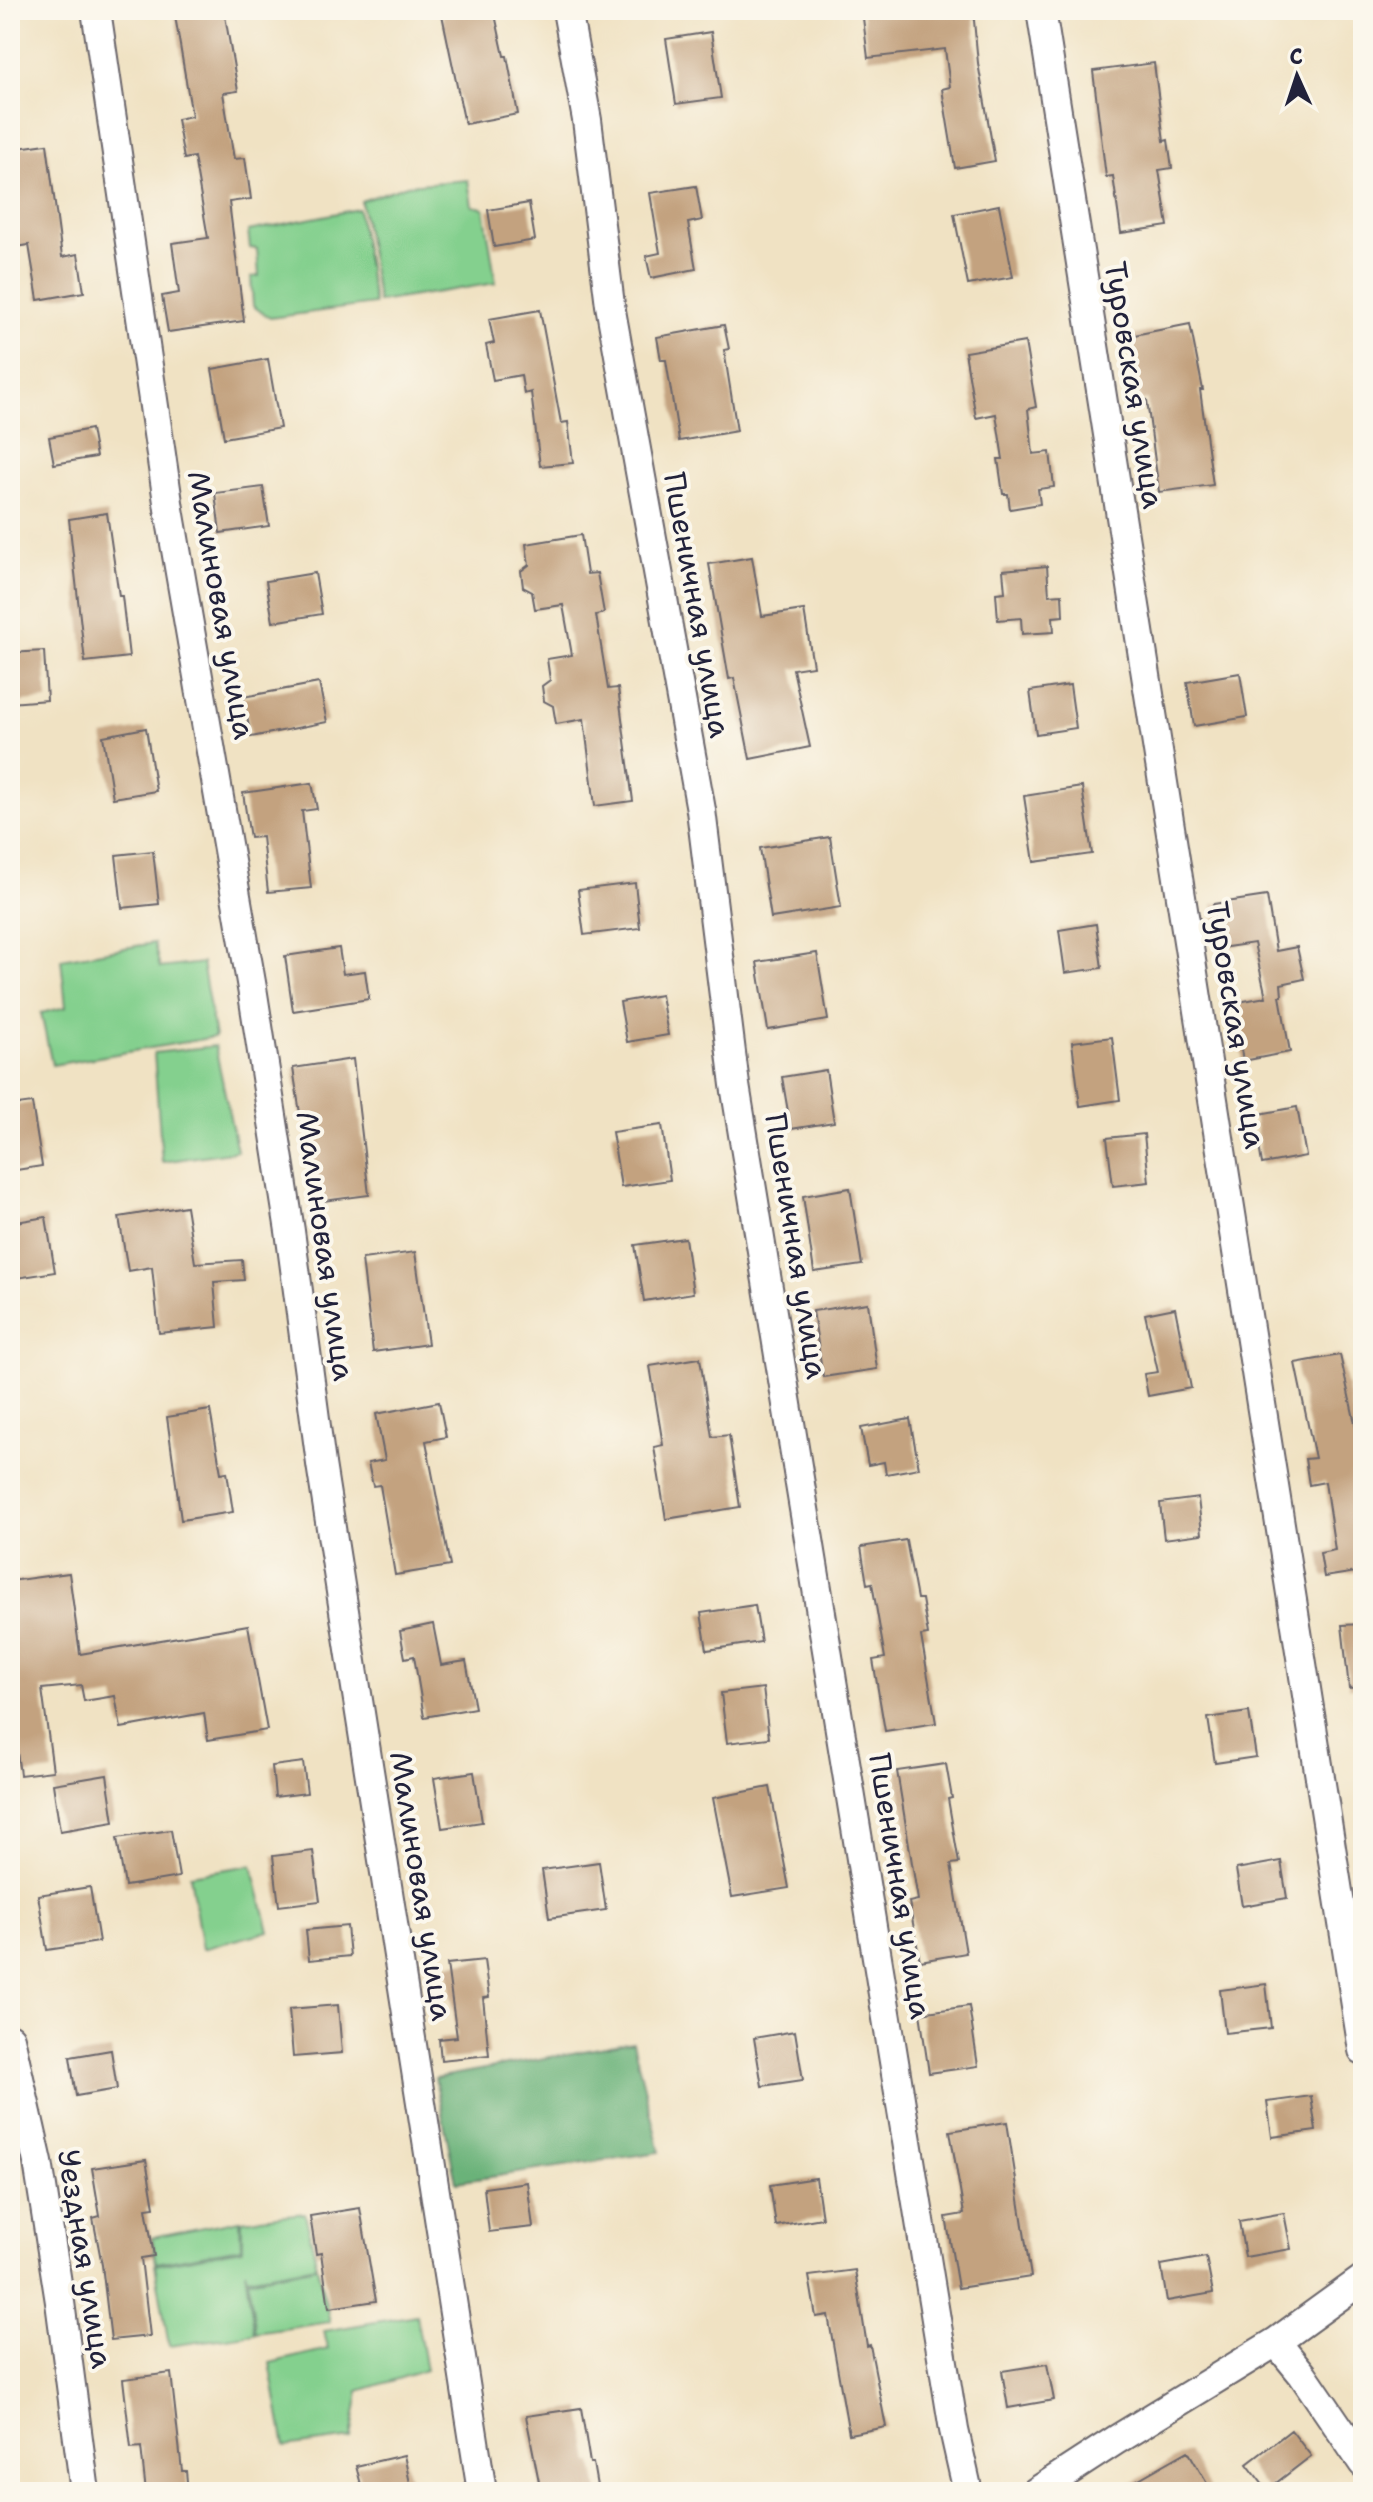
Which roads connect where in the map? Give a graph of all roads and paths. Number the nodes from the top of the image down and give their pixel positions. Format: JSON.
{"nodes":[{"id":1,"x":96,"y":10,"type":"edge"},
{"id":2,"x":567,"y":10,"type":"edge"},
{"id":3,"x":1041,"y":10,"type":"edge"},
{"id":4,"x":10,"y":2038,"type":"edge"},
{"id":5,"x":1363,"y":2050,"type":"edge"},
{"id":6,"x":1363,"y":2279,"type":"edge"},
{"id":7,"x":1276,"y":2342,"type":"junction"},
{"id":8,"x":1363,"y":2463,"type":"edge"},
{"id":9,"x":85,"y":2492,"type":"edge"},
{"id":10,"x":482,"y":2492,"type":"edge"},
{"id":11,"x":968,"y":2492,"type":"edge"},
{"id":12,"x":1036,"y":2492,"type":"edge"}],
"edges":[{"from":1,"to":10,"type":"street","name":"Малиновая улица"},
{"from":2,"to":11,"type":"street","name":"Пшеничная улица"},
{"from":3,"to":5,"type":"street","name":"Туровская улица"},
{"from":4,"to":9,"type":"street","name":"Уездная улица"},
{"from":6,"to":7,"type":"street"},
{"from":7,"to":8,"type":"street"},
{"from":7,"to":12,"type":"street"}]}
